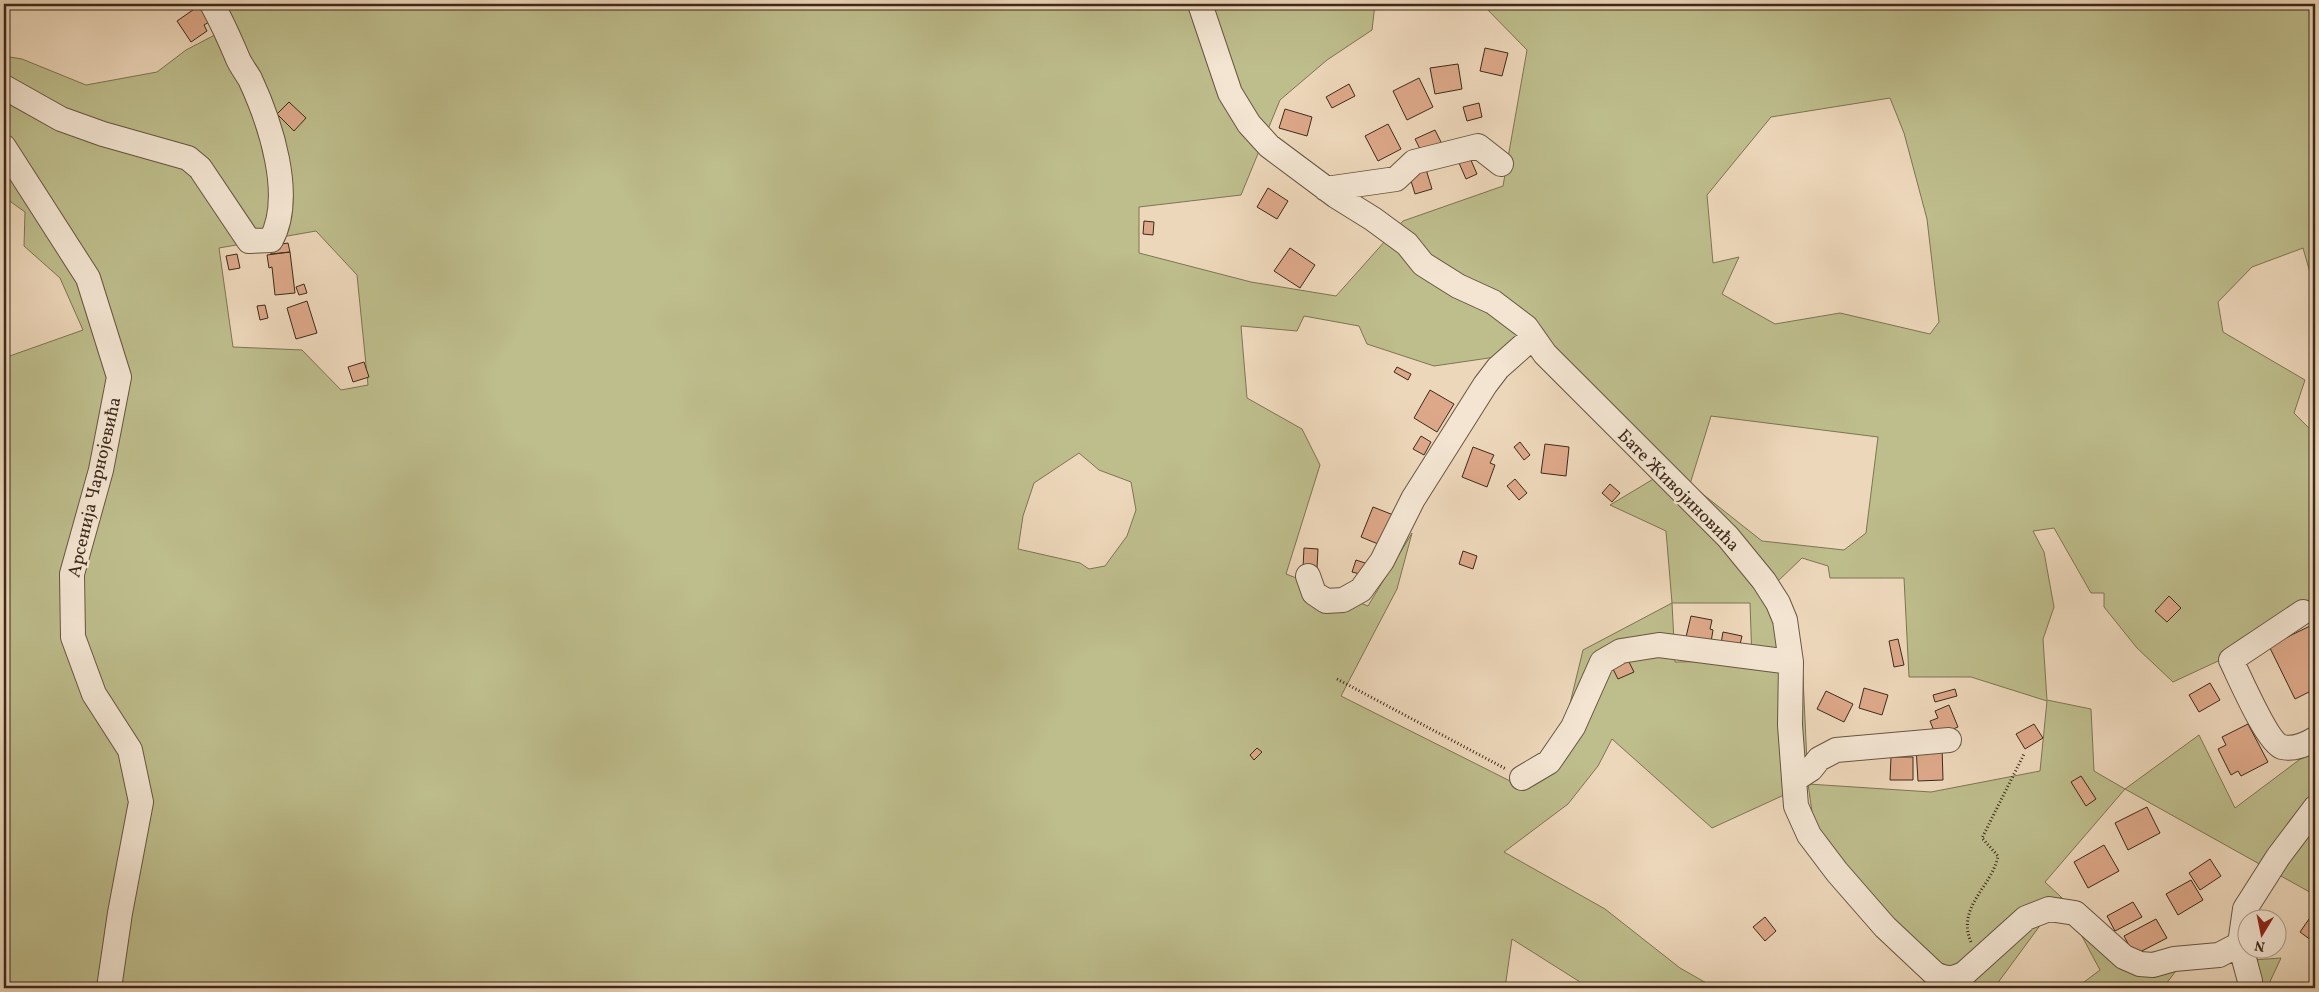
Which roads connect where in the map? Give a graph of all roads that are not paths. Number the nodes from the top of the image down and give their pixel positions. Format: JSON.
{"nodes":[{"id":1,"x":212,"y":4,"type":"edge"},
{"id":2,"x":1200,"y":4,"type":"edge"},
{"id":3,"x":4,"y":87,"type":"edge"},
{"id":4,"x":4,"y":147,"type":"edge"},
{"id":5,"x":1501,"y":164,"type":"dead end"},
{"id":6,"x":1326,"y":189,"type":"junction"},
{"id":7,"x":1533,"y":337,"type":"junction"},
{"id":8,"x":1308,"y":576,"type":"dead end"},
{"id":9,"x":2303,"y":612,"type":"dead end"},
{"id":10,"x":1791,"y":662,"type":"junction"},
{"id":11,"x":2315,"y":739,"type":"edge"},
{"id":12,"x":1949,"y":740,"type":"dead end"},
{"id":13,"x":1522,"y":778,"type":"road end"},
{"id":14,"x":1794,"y":780,"type":"junction"},
{"id":15,"x":2315,"y":808,"type":"edge"},
{"id":16,"x":2245,"y":910,"type":"edge"},
{"id":17,"x":2236,"y":946,"type":"edge"},
{"id":18,"x":2244,"y":960,"type":"edge"},
{"id":19,"x":109,"y":988,"type":"edge"},
{"id":20,"x":2249,"y":988,"type":"edge"}],
"edges":[{"from":1,"to":3,"type":"street"},
{"from":2,"to":6,"type":"street","name":"Бате Живојиновића"},
{"from":4,"to":19,"type":"street","name":"Арсенија Чарнојевића"},
{"from":5,"to":6,"type":"street"},
{"from":6,"to":7,"type":"street","name":"Бате Живојиновића"},
{"from":7,"to":8,"type":"street"},
{"from":7,"to":10,"type":"street","name":"Бате Живојиновића"},
{"from":9,"to":11,"type":"street"},
{"from":10,"to":13,"type":"street"},
{"from":10,"to":14,"type":"street","name":"Бате Живојиновића"},
{"from":12,"to":14,"type":"street"},
{"from":14,"to":17,"type":"street","name":"Бате Живојиновића"},
{"from":15,"to":16,"type":"street"},
{"from":18,"to":20,"type":"street"}]}
